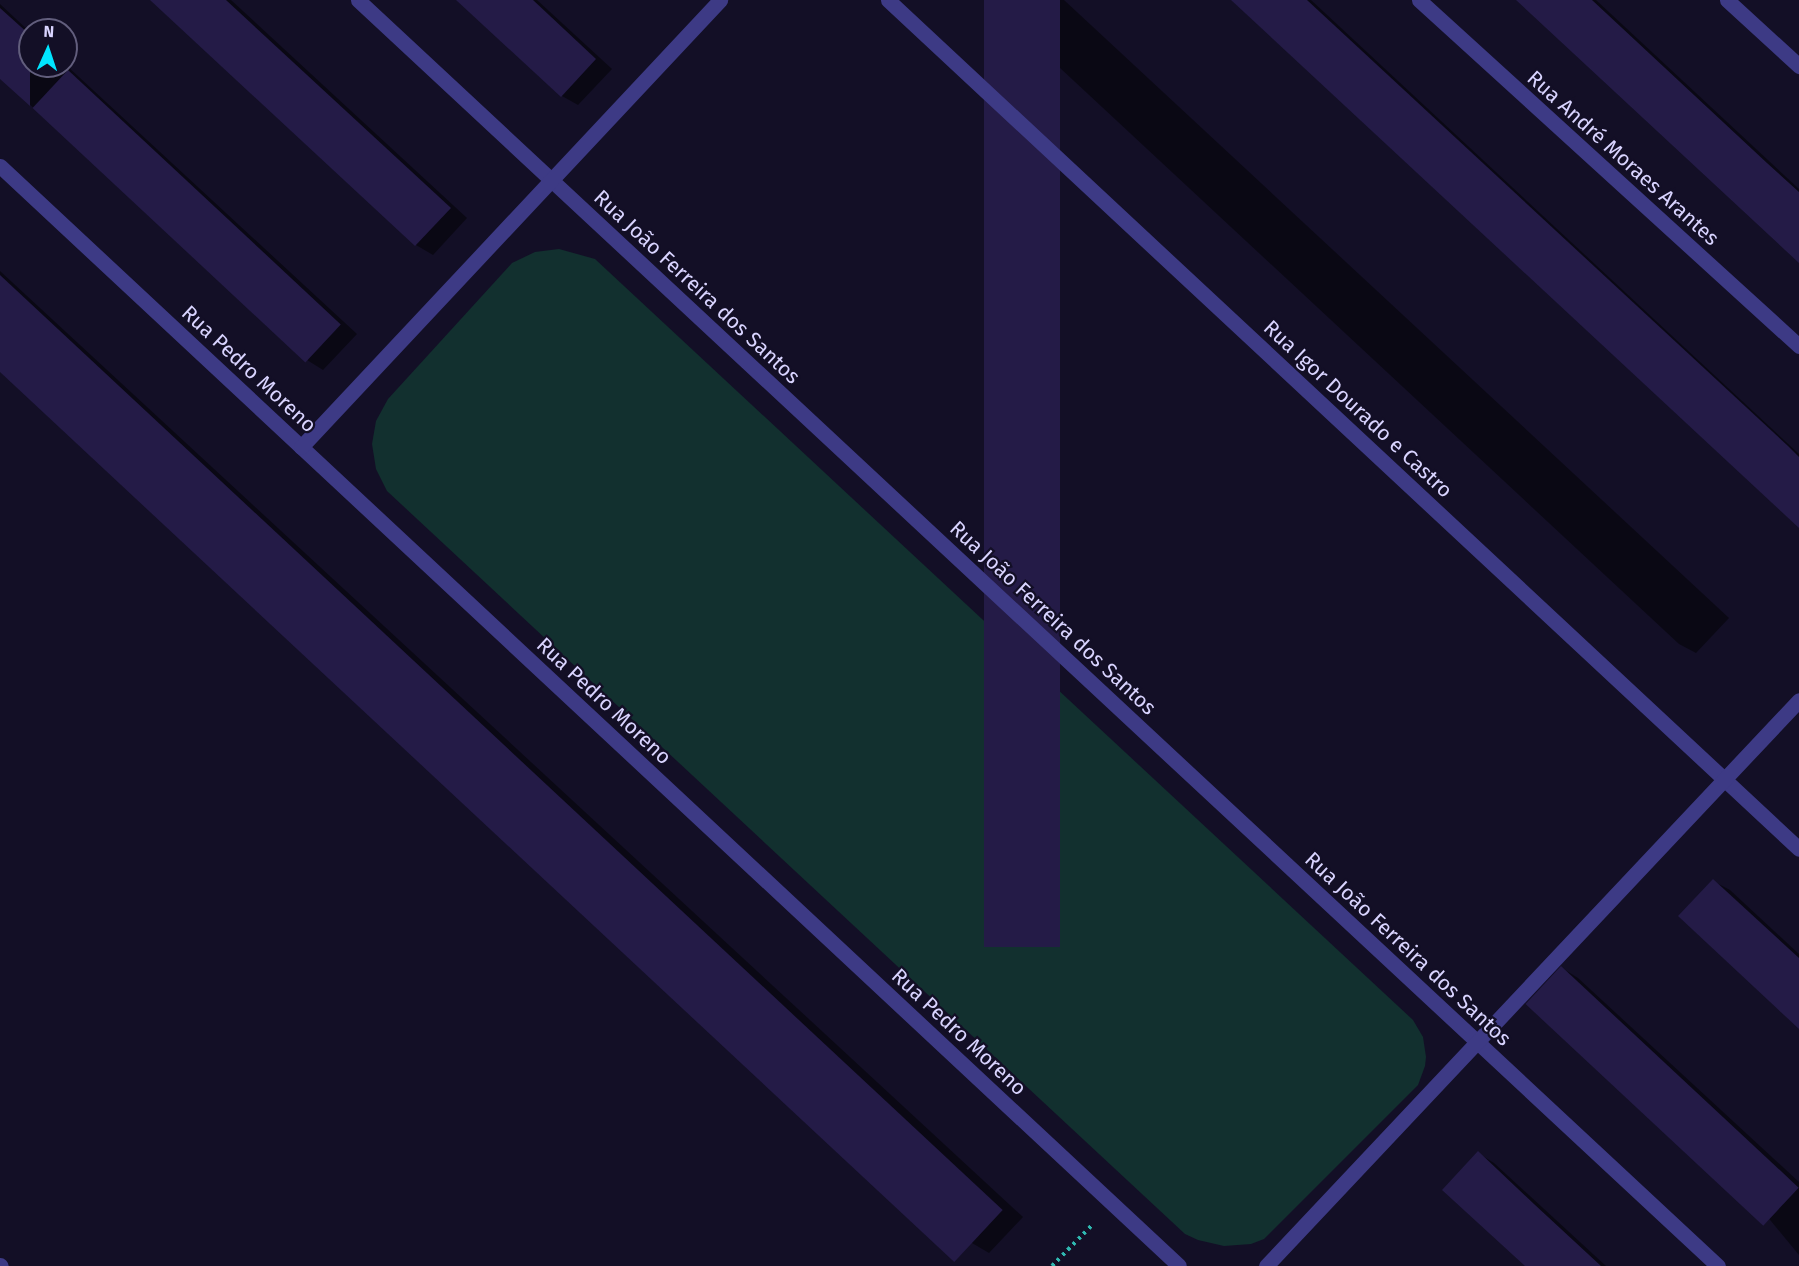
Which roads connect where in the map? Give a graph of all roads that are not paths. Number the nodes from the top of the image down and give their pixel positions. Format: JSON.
{"nodes":[{"id":1,"x":358,"y":0,"type":"edge"},
{"id":2,"x":720,"y":0,"type":"edge"},
{"id":3,"x":888,"y":0,"type":"edge"},
{"id":4,"x":1419,"y":0,"type":"edge"},
{"id":5,"x":1727,"y":0,"type":"edge"},
{"id":6,"x":1799,"y":66,"type":"edge"},
{"id":7,"x":0,"y":166,"type":"edge"},
{"id":8,"x":552,"y":180,"type":"junction"},
{"id":9,"x":1799,"y":346,"type":"edge"},
{"id":10,"x":301,"y":447,"type":"junction"},
{"id":11,"x":1799,"y":700,"type":"edge"},
{"id":12,"x":1724,"y":779,"type":"junction"},
{"id":13,"x":1799,"y":849,"type":"edge"},
{"id":14,"x":1476,"y":1041,"type":"junction"},
{"id":15,"x":1179,"y":1266,"type":"edge"},
{"id":16,"x":1266,"y":1266,"type":"edge"},
{"id":17,"x":1718,"y":1266,"type":"edge"}],
"edges":[{"from":1,"to":8,"type":"street","name":"Rua João Ferreira dos Santos"},
{"from":2,"to":8,"type":"street"},
{"from":3,"to":12,"type":"street","name":"Rua Igor Dourado e Castro"},
{"from":4,"to":9,"type":"street","name":"Rua André Moraes Arantes"},
{"from":5,"to":6,"type":"street"},
{"from":7,"to":10,"type":"street","name":"Rua Pedro Moreno"},
{"from":8,"to":10,"type":"street"},
{"from":8,"to":14,"type":"street","name":"Rua João Ferreira dos Santos"},
{"from":10,"to":15,"type":"street","name":"Rua Pedro Moreno"},
{"from":11,"to":12,"type":"street"},
{"from":12,"to":13,"type":"street","name":"Rua Igor Dourado e Castro"},
{"from":12,"to":14,"type":"street"},
{"from":14,"to":16,"type":"street"},
{"from":14,"to":17,"type":"street","name":"Rua João Ferreira dos Santos"}]}
